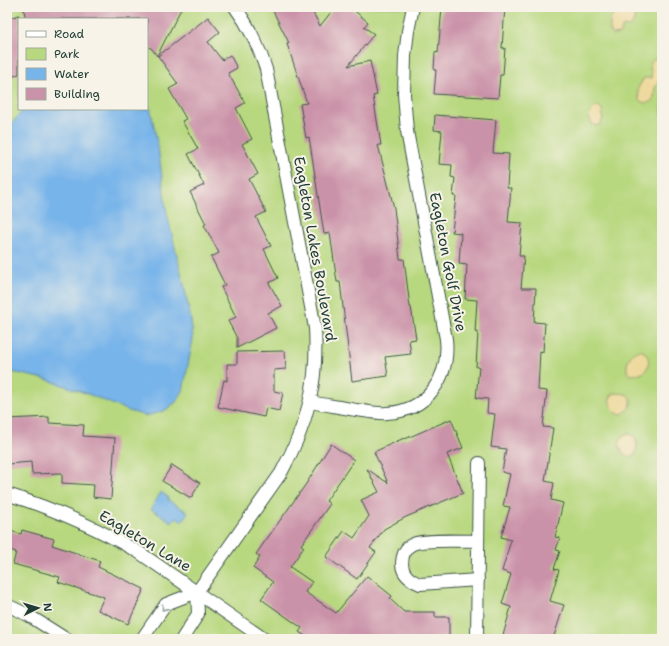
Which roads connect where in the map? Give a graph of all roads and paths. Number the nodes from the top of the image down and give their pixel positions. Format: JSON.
{"nodes":[{"id":1,"x":235,"y":7,"type":"edge"},
{"id":2,"x":413,"y":7,"type":"edge"},
{"id":3,"x":310,"y":402,"type":"junction"},
{"id":4,"x":479,"y":463,"type":"dead end"},
{"id":5,"x":7,"y":494,"type":"edge"},
{"id":6,"x":478,"y":541,"type":"junction"},
{"id":7,"x":478,"y":580,"type":"junction"},
{"id":8,"x":197,"y":592,"type":"junction"},
{"id":9,"x":7,"y":605,"type":"edge"},
{"id":10,"x":66,"y":639,"type":"edge"},
{"id":11,"x":142,"y":639,"type":"edge"},
{"id":12,"x":182,"y":639,"type":"edge"},
{"id":13,"x":264,"y":639,"type":"edge"},
{"id":14,"x":477,"y":639,"type":"edge"}],
"edges":[{"from":1,"to":3,"type":"street","name":"Eagleton Lakes Boulevard"},
{"from":2,"to":3,"type":"street","name":"Eagleton Golf Drive"},
{"from":3,"to":8,"type":"street","name":"Eagleton Lakes Boulevard"},
{"from":4,"to":6,"type":"street"},
{"from":5,"to":8,"type":"street","name":"Eagleton Lane"},
{"from":6,"to":7,"type":"street"},
{"from":6,"to":7,"type":"street"},
{"from":7,"to":14,"type":"street"},
{"from":8,"to":11,"type":"street","one_way":true},
{"from":8,"to":12,"type":"street"},
{"from":8,"to":13,"type":"street","name":"Eagleton Lane"},
{"from":9,"to":10,"type":"street"}]}
